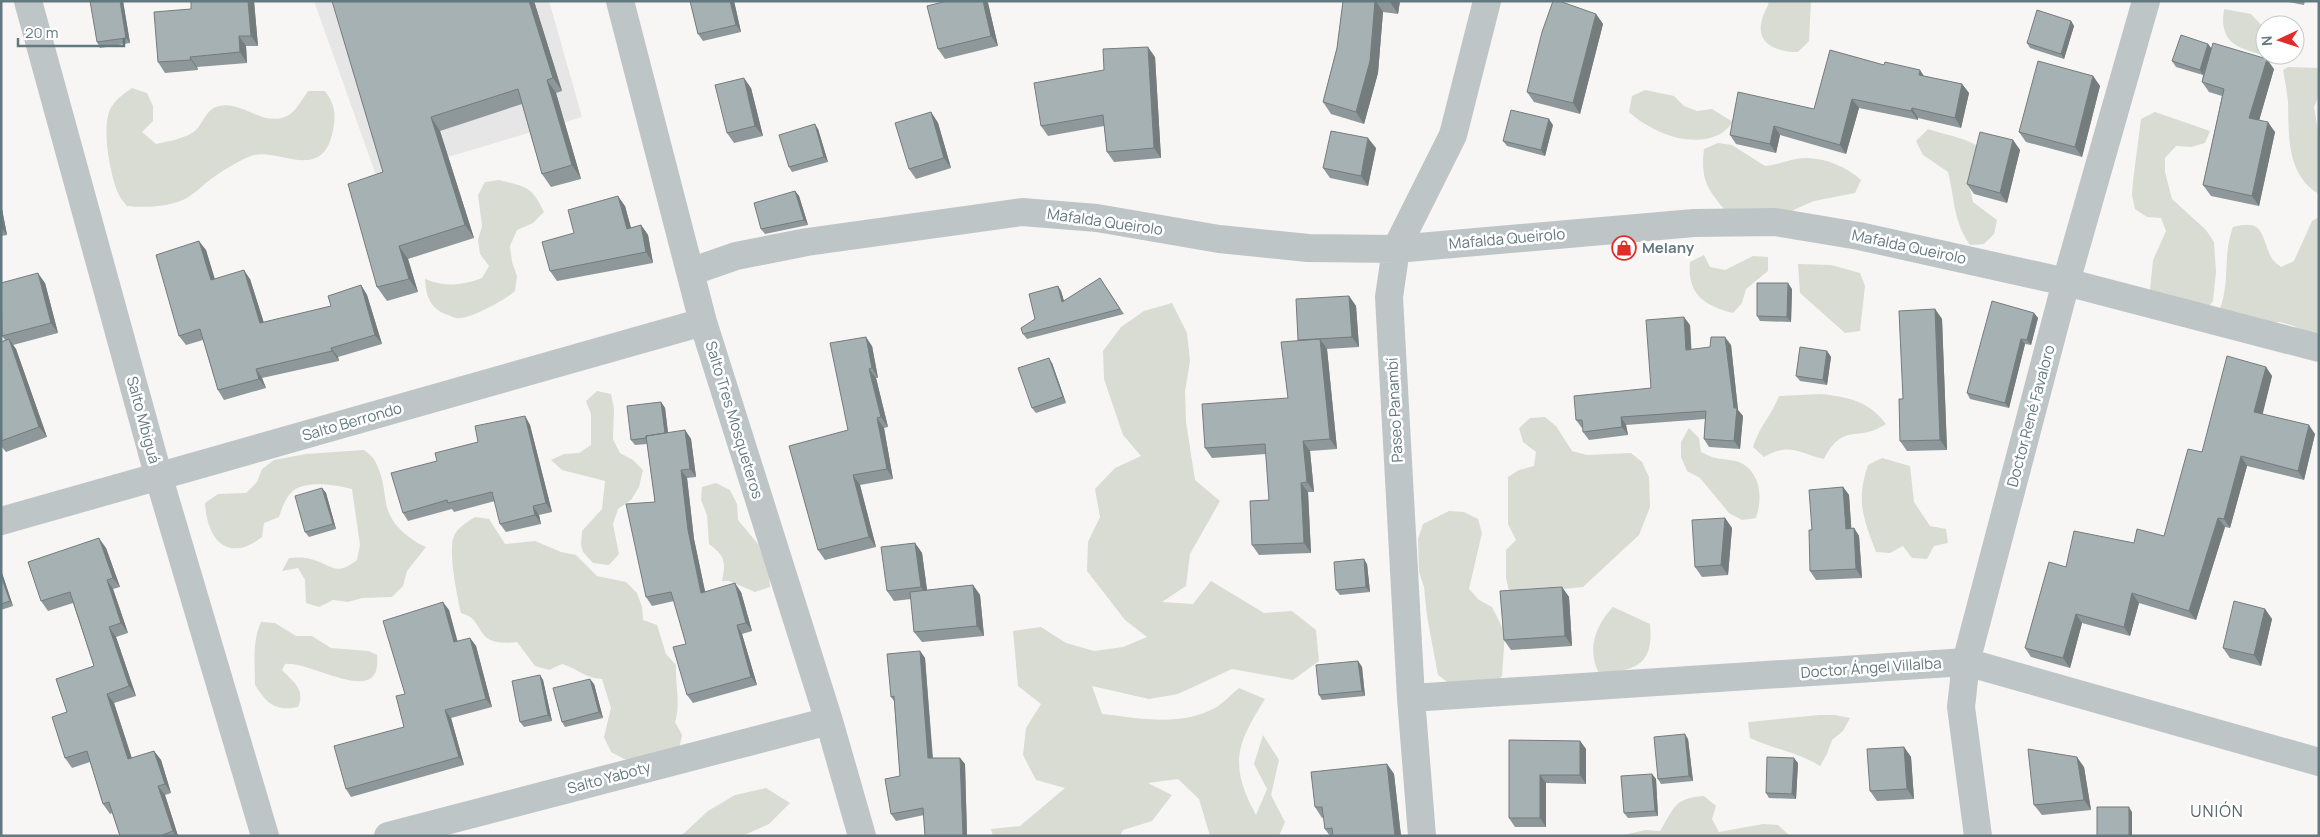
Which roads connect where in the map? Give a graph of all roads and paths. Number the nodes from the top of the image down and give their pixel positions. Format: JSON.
{"nodes":[{"id":1,"x":28,"y":1,"type":"edge"},
{"id":2,"x":620,"y":1,"type":"edge"},
{"id":3,"x":1487,"y":1,"type":"edge"},
{"id":4,"x":2146,"y":1,"type":"edge"},
{"id":5,"x":1396,"y":249,"type":"junction"},
{"id":6,"x":690,"y":272,"type":"junction"},
{"id":7,"x":2066,"y":282,"type":"junction"},
{"id":8,"x":703,"y":322,"type":"junction"},
{"id":9,"x":2319,"y":348,"type":"edge"},
{"id":10,"x":159,"y":478,"type":"junction"},
{"id":11,"x":1,"y":521,"type":"edge"},
{"id":12,"x":1966,"y":662,"type":"junction"},
{"id":13,"x":1411,"y":698,"type":"junction"},
{"id":14,"x":829,"y":721,"type":"junction"},
{"id":15,"x":2319,"y":762,"type":"edge"},
{"id":16,"x":265,"y":836,"type":"edge"},
{"id":17,"x":388,"y":836,"type":"edge"},
{"id":18,"x":862,"y":836,"type":"edge"},
{"id":19,"x":1422,"y":836,"type":"edge"},
{"id":20,"x":1978,"y":836,"type":"edge"}],
"edges":[{"from":1,"to":10,"type":"street","name":"Salto Mbiguá"},
{"from":2,"to":6,"type":"street","name":"Salto Tres Mosqueteros"},
{"from":3,"to":5,"type":"street","name":"Paseo Panambí"},
{"from":4,"to":7,"type":"street","name":"Doctor René Favaloro"},
{"from":5,"to":6,"type":"street","name":"Mafalda Queirolo"},
{"from":5,"to":7,"type":"street","name":"Mafalda Queirolo"},
{"from":5,"to":13,"type":"street","name":"Paseo Panambí"},
{"from":6,"to":8,"type":"street","name":"Salto Tres Mosqueteros"},
{"from":7,"to":9,"type":"street","name":"Mafalda Queirolo"},
{"from":7,"to":12,"type":"street","name":"Doctor René Favaloro"},
{"from":8,"to":10,"type":"street","name":"Salto Berrondo"},
{"from":8,"to":14,"type":"street","name":"Salto Tres Mosqueteros"},
{"from":10,"to":11,"type":"street","name":"Salto Berrondo"},
{"from":10,"to":16,"type":"street","name":"Salto Mbiguá"},
{"from":12,"to":13,"type":"street","name":"Doctor Ángel Villalba"},
{"from":12,"to":15,"type":"street","name":"Doctor Ángel Villalba"},
{"from":12,"to":20,"type":"street","name":"Doctor René Favaloro"},
{"from":13,"to":19,"type":"street","name":"Paseo Panambí"},
{"from":14,"to":17,"type":"street","name":"Salto Yaboty"},
{"from":14,"to":18,"type":"street","name":"Salto Tres Mosqueteros"}]}
